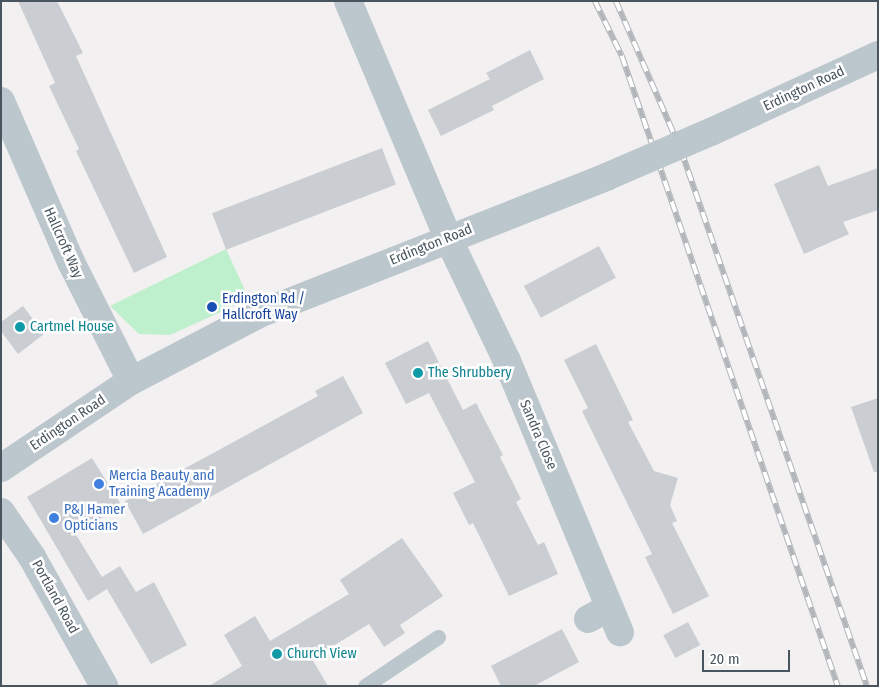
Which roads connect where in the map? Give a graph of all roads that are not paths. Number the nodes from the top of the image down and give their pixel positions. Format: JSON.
{"nodes":[{"id":1,"x":348,"y":1,"type":"edge"},
{"id":2,"x":878,"y":55,"type":"edge"},
{"id":3,"x":1,"y":102,"type":"edge"},
{"id":4,"x":448,"y":238,"type":"junction"},
{"id":5,"x":131,"y":381,"type":"junction"},
{"id":6,"x":1,"y":468,"type":"edge"},
{"id":7,"x":1,"y":512,"type":"edge"},
{"id":8,"x":620,"y":632,"type":"dead end"},
{"id":9,"x":438,"y":637,"type":"dead end"},
{"id":10,"x":104,"y":686,"type":"edge"},
{"id":11,"x":365,"y":686,"type":"edge"}],
"edges":[{"from":1,"to":4,"type":"street"},
{"from":2,"to":4,"type":"street","name":"Erdington Road","bridge":true},
{"from":3,"to":5,"type":"street","name":"Hallcroft Way"},
{"from":4,"to":5,"type":"street","name":"Erdington Road"},
{"from":4,"to":8,"type":"street","name":"Sandra Close"},
{"from":5,"to":6,"type":"street","name":"Erdington Road"},
{"from":7,"to":10,"type":"street","name":"Portland Road"},
{"from":9,"to":11,"type":"lane"}]}
